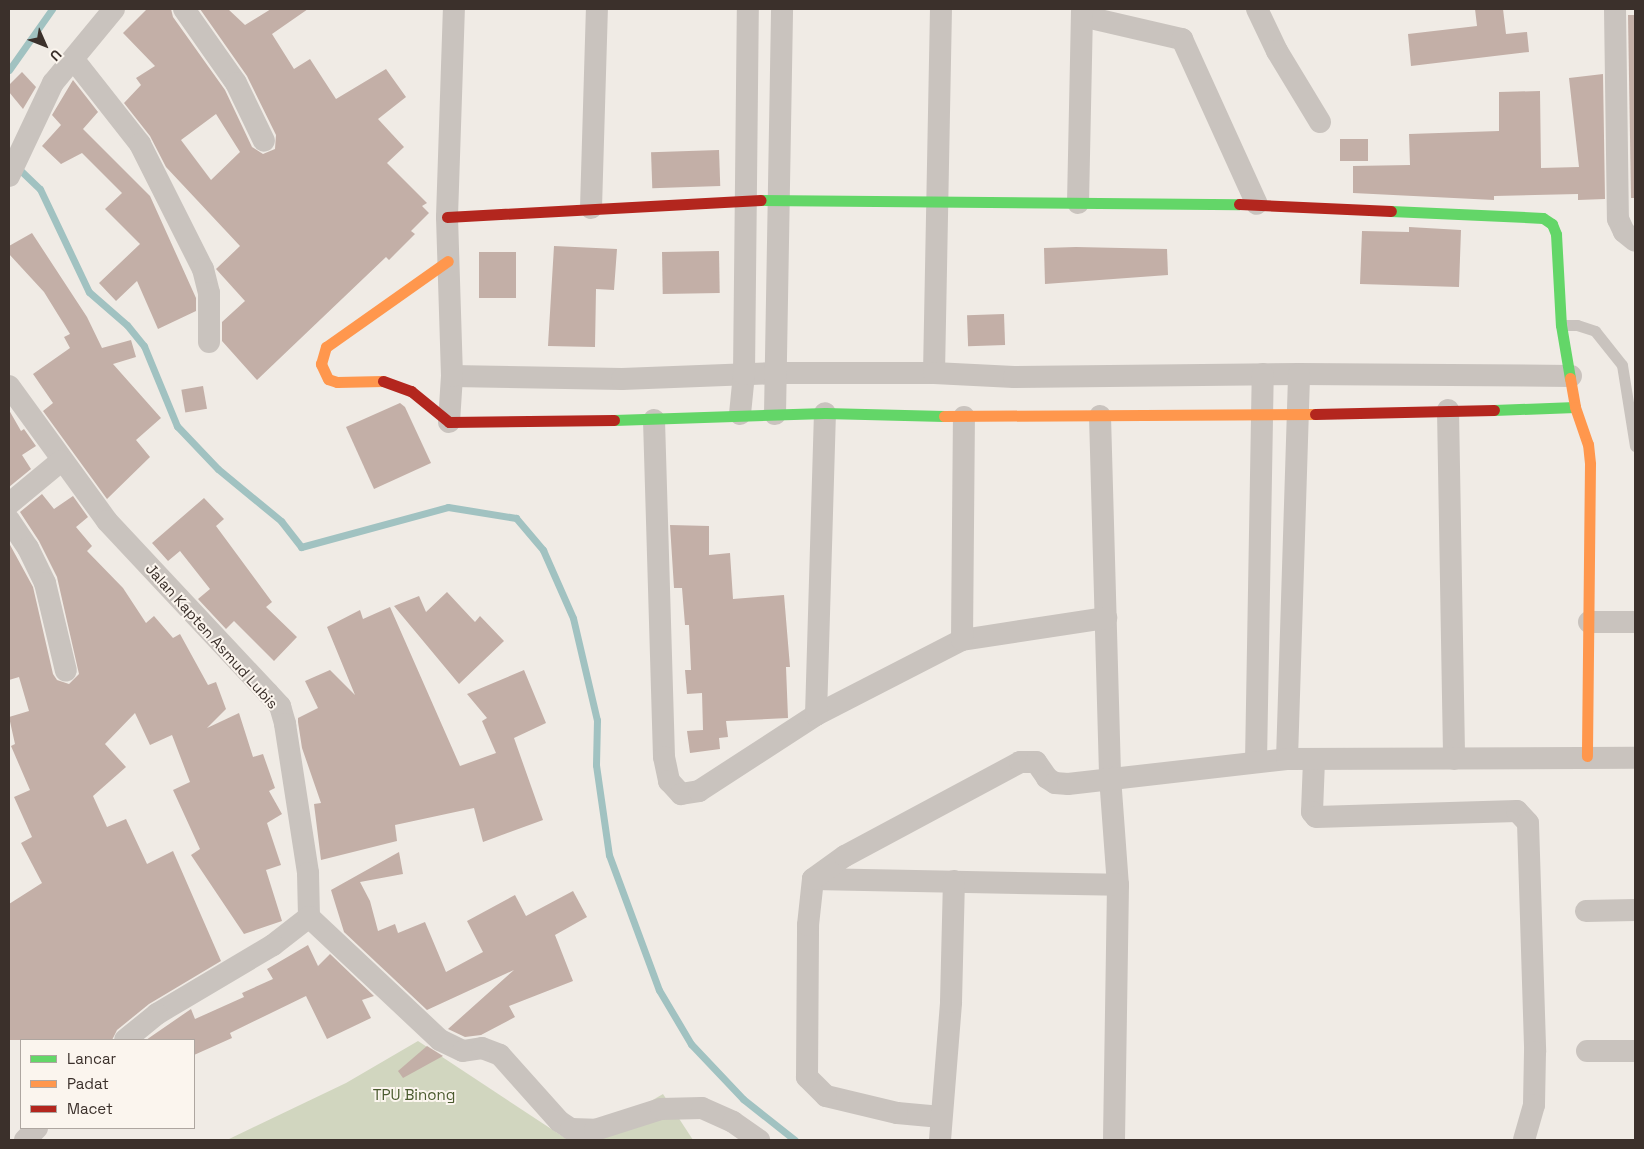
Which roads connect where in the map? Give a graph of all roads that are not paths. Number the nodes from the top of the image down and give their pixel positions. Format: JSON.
{"nodes":[{"id":1,"x":114,"y":9,"type":"edge"},
{"id":2,"x":184,"y":9,"type":"edge"},
{"id":3,"x":454,"y":9,"type":"edge"},
{"id":4,"x":596,"y":9,"type":"edge"},
{"id":5,"x":748,"y":9,"type":"edge"},
{"id":6,"x":782,"y":9,"type":"edge"},
{"id":7,"x":941,"y":9,"type":"edge"},
{"id":8,"x":1257,"y":9,"type":"edge"},
{"id":9,"x":1615,"y":9,"type":"edge"},
{"id":10,"x":1082,"y":12,"type":"edge"},
{"id":11,"x":748,"y":52,"type":"junction"},
{"id":12,"x":782,"y":52,"type":"junction"},
{"id":13,"x":74,"y":60,"type":"junction"},
{"id":14,"x":1320,"y":122,"type":"dead end"},
{"id":15,"x":264,"y":141,"type":"dead end"},
{"id":16,"x":11,"y":161,"type":"edge"},
{"id":17,"x":746,"y":200,"type":"junction"},
{"id":18,"x":780,"y":201,"type":"junction"},
{"id":19,"x":936,"y":202,"type":"junction"},
{"id":20,"x":1078,"y":203,"type":"junction"},
{"id":21,"x":1256,"y":204,"type":"junction"},
{"id":22,"x":591,"y":208,"type":"junction"},
{"id":23,"x":448,"y":217,"type":"junction"},
{"id":24,"x":1635,"y":241,"type":"edge"},
{"id":25,"x":448,"y":262,"type":"junction"},
{"id":26,"x":1561,"y":326,"type":"junction"},
{"id":27,"x":209,"y":342,"type":"dead end"},
{"id":28,"x":776,"y":373,"type":"junction"},
{"id":29,"x":934,"y":373,"type":"junction"},
{"id":30,"x":744,"y":374,"type":"junction"},
{"id":31,"x":1263,"y":374,"type":"junction"},
{"id":32,"x":1299,"y":374,"type":"junction"},
{"id":33,"x":452,"y":376,"type":"junction"},
{"id":34,"x":1571,"y":376,"type":"junction"},
{"id":35,"x":9,"y":386,"type":"edge"},
{"id":36,"x":1575,"y":406,"type":"junction"},
{"id":37,"x":1448,"y":410,"type":"junction"},
{"id":38,"x":825,"y":413,"type":"junction"},
{"id":39,"x":740,"y":414,"type":"junction"},
{"id":40,"x":775,"y":414,"type":"junction"},
{"id":41,"x":1298,"y":415,"type":"junction"},
{"id":42,"x":1100,"y":416,"type":"junction"},
{"id":43,"x":1264,"y":416,"type":"junction"},
{"id":44,"x":964,"y":417,"type":"junction"},
{"id":45,"x":654,"y":420,"type":"junction"},
{"id":46,"x":449,"y":422,"type":"junction"},
{"id":47,"x":1635,"y":446,"type":"edge"},
{"id":48,"x":62,"y":462,"type":"junction"},
{"id":49,"x":9,"y":504,"type":"edge"},
{"id":50,"x":9,"y":520,"type":"edge"},
{"id":51,"x":1106,"y":618,"type":"junction"},
{"id":52,"x":1589,"y":622,"type":"junction"},
{"id":53,"x":1635,"y":622,"type":"edge"},
{"id":54,"x":962,"y":640,"type":"junction"},
{"id":55,"x":66,"y":671,"type":"dead end"},
{"id":56,"x":816,"y":715,"type":"junction"},
{"id":57,"x":1587,"y":756,"type":"junction"},
{"id":58,"x":1635,"y":758,"type":"edge"},
{"id":59,"x":1454,"y":759,"type":"junction"},
{"id":60,"x":1287,"y":760,"type":"junction"},
{"id":61,"x":1314,"y":760,"type":"junction"},
{"id":62,"x":1256,"y":762,"type":"junction"},
{"id":63,"x":1110,"y":777,"type":"junction"},
{"id":64,"x":813,"y":879,"type":"junction"},
{"id":65,"x":954,"y":881,"type":"junction"},
{"id":66,"x":1118,"y":886,"type":"junction"},
{"id":67,"x":1635,"y":910,"type":"edge"},
{"id":68,"x":1586,"y":912,"type":"dead end"},
{"id":69,"x":309,"y":917,"type":"junction"},
{"id":70,"x":126,"y":1039,"type":"edge"},
{"id":71,"x":1587,"y":1051,"type":"dead end"},
{"id":72,"x":1635,"y":1051,"type":"edge"},
{"id":73,"x":941,"y":1117,"type":"junction"},
{"id":74,"x":37,"y":1129,"type":"edge"},
{"id":75,"x":25,"y":1140,"type":"edge"},
{"id":76,"x":759,"y":1140,"type":"edge"},
{"id":77,"x":940,"y":1140,"type":"edge"},
{"id":78,"x":1114,"y":1140,"type":"edge"},
{"id":79,"x":1524,"y":1140,"type":"edge"}],
"edges":[{"from":1,"to":13,"type":"street"},
{"from":2,"to":15,"type":"street"},
{"from":3,"to":23,"type":"street"},
{"from":4,"to":22,"type":"street"},
{"from":5,"to":11,"type":"street"},
{"from":6,"to":12,"type":"street"},
{"from":7,"to":19,"type":"street"},
{"from":8,"to":14,"type":"street"},
{"from":9,"to":24,"type":"street"},
{"from":10,"to":20,"type":"street"},
{"from":10,"to":21,"type":"street"},
{"from":11,"to":12,"type":"street"},
{"from":11,"to":17,"type":"street"},
{"from":12,"to":18,"type":"street"},
{"from":13,"to":16,"type":"street"},
{"from":13,"to":27,"type":"street"},
{"from":17,"to":18,"type":"street"},
{"from":17,"to":22,"type":"street"},
{"from":17,"to":30,"type":"street"},
{"from":18,"to":19,"type":"street"},
{"from":18,"to":28,"type":"street"},
{"from":19,"to":20,"type":"street"},
{"from":19,"to":29,"type":"street"},
{"from":20,"to":21,"type":"street"},
{"from":21,"to":26,"type":"street"},
{"from":22,"to":23,"type":"street"},
{"from":23,"to":25,"type":"street"},
{"from":25,"to":33,"type":"street"},
{"from":25,"to":46,"type":"street"},
{"from":26,"to":34,"type":"street"},
{"from":26,"to":47,"type":"lane"},
{"from":28,"to":29,"type":"street"},
{"from":28,"to":30,"type":"street"},
{"from":28,"to":40,"type":"street"},
{"from":29,"to":31,"type":"street"},
{"from":30,"to":33,"type":"street"},
{"from":30,"to":39,"type":"street"},
{"from":31,"to":32,"type":"street"},
{"from":31,"to":43,"type":"street"},
{"from":32,"to":34,"type":"street"},
{"from":32,"to":41,"type":"street"},
{"from":33,"to":46,"type":"street"},
{"from":34,"to":36,"type":"street"},
{"from":35,"to":48,"type":"street","name":"Jalan Kapten Asmud Lubis"},
{"from":36,"to":37,"type":"street"},
{"from":36,"to":52,"type":"street"},
{"from":37,"to":41,"type":"street"},
{"from":37,"to":59,"type":"street"},
{"from":38,"to":40,"type":"street"},
{"from":38,"to":44,"type":"street"},
{"from":38,"to":56,"type":"street"},
{"from":39,"to":40,"type":"street"},
{"from":39,"to":45,"type":"street"},
{"from":41,"to":43,"type":"street"},
{"from":41,"to":60,"type":"street"},
{"from":42,"to":43,"type":"street"},
{"from":42,"to":44,"type":"street"},
{"from":42,"to":51,"type":"street"},
{"from":43,"to":62,"type":"street"},
{"from":44,"to":54,"type":"street"},
{"from":45,"to":46,"type":"street"},
{"from":45,"to":56,"type":"street"},
{"from":48,"to":49,"type":"street"},
{"from":48,"to":69,"type":"street","name":"Jalan Kapten Asmud Lubis"},
{"from":50,"to":55,"type":"street"},
{"from":51,"to":54,"type":"street"},
{"from":51,"to":63,"type":"street"},
{"from":52,"to":53,"type":"street"},
{"from":52,"to":57,"type":"street"},
{"from":54,"to":56,"type":"street"},
{"from":57,"to":58,"type":"street"},
{"from":57,"to":59,"type":"street"},
{"from":59,"to":61,"type":"street"},
{"from":60,"to":61,"type":"street"},
{"from":60,"to":62,"type":"street"},
{"from":61,"to":79,"type":"street"},
{"from":62,"to":63,"type":"street"},
{"from":63,"to":64,"type":"street"},
{"from":63,"to":66,"type":"street"},
{"from":64,"to":65,"type":"street"},
{"from":64,"to":73,"type":"street"},
{"from":65,"to":66,"type":"street"},
{"from":65,"to":73,"type":"street"},
{"from":66,"to":78,"type":"street"},
{"from":67,"to":68,"type":"street"},
{"from":69,"to":70,"type":"street"},
{"from":69,"to":76,"type":"street"},
{"from":71,"to":72,"type":"street"},
{"from":73,"to":77,"type":"street"},
{"from":74,"to":75,"type":"street"}]}
